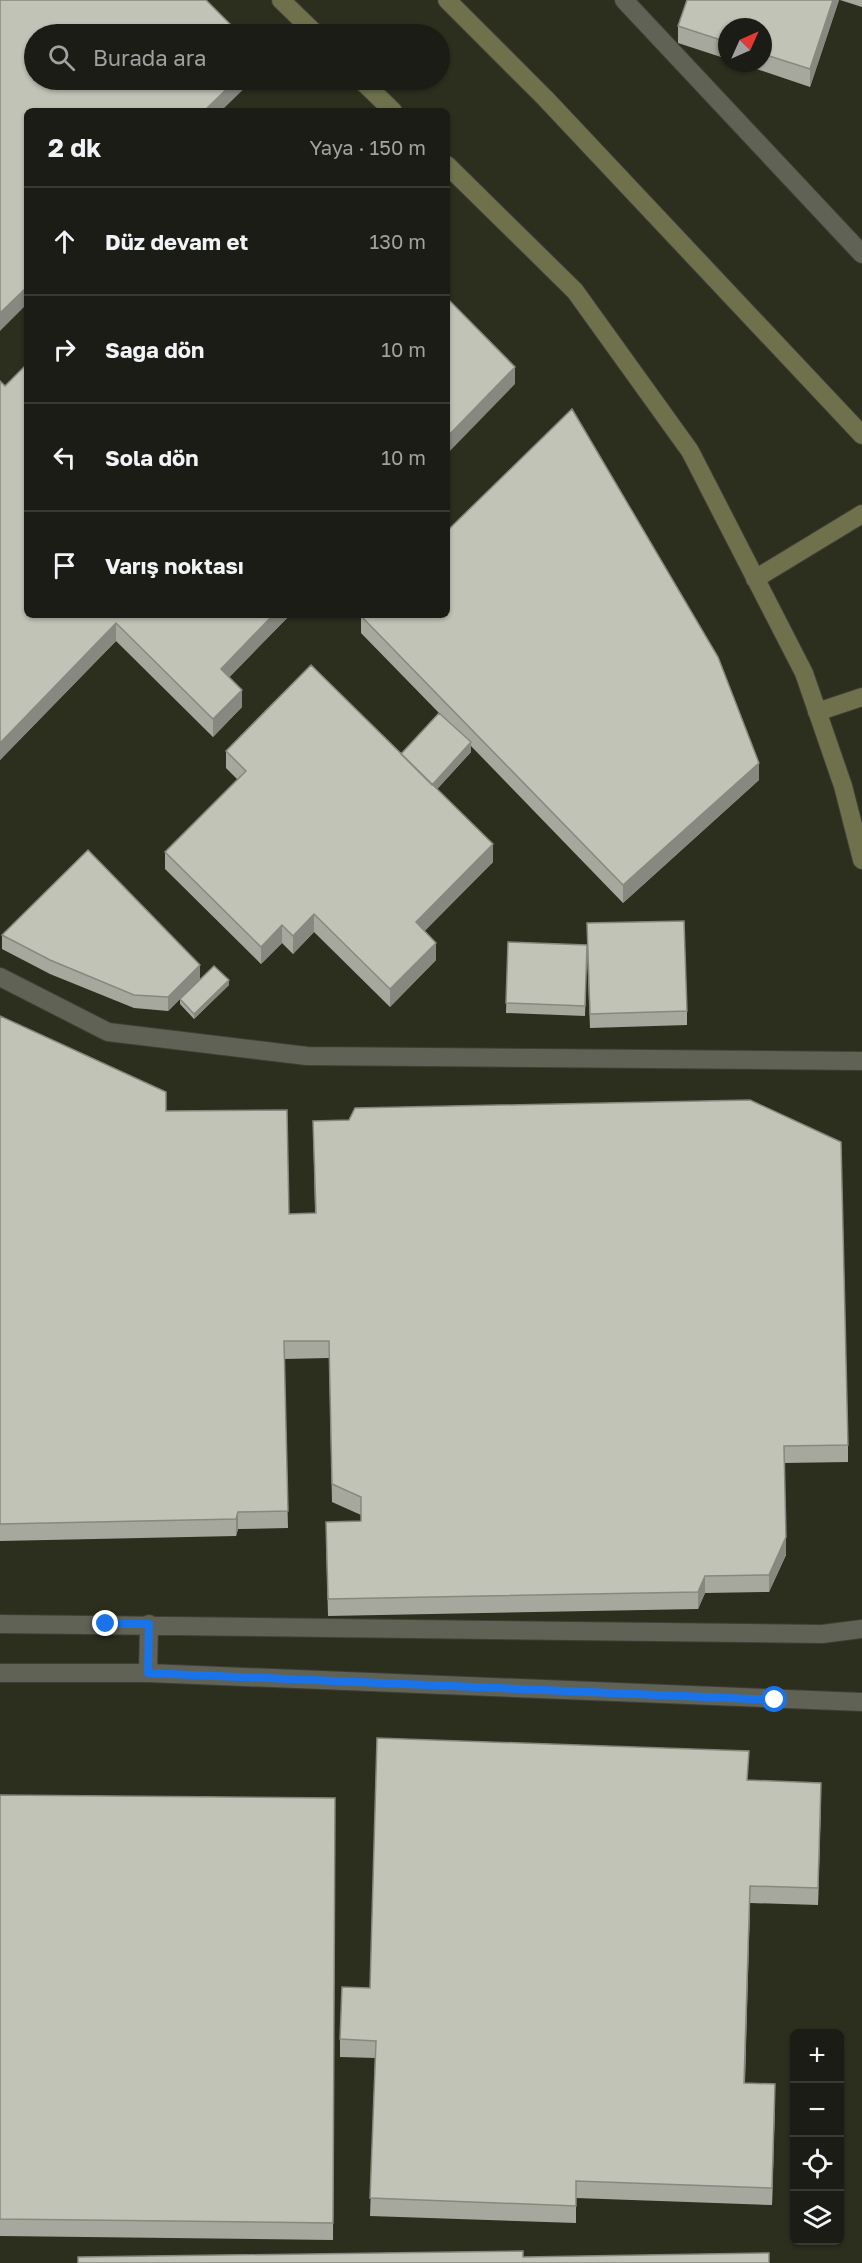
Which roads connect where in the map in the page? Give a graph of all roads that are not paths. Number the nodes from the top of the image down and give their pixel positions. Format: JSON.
{"nodes":[{"id":1,"x":281,"y":0,"type":"edge"},
{"id":2,"x":447,"y":0,"type":"edge"},
{"id":3,"x":624,"y":0,"type":"edge"},
{"id":4,"x":306,"y":24,"type":"edge"},
{"id":5,"x":371,"y":90,"type":"edge"},
{"id":6,"x":390,"y":108,"type":"edge"},
{"id":7,"x":450,"y":168,"type":"edge"},
{"id":8,"x":862,"y":254,"type":"edge"},
{"id":9,"x":862,"y":435,"type":"edge"},
{"id":10,"x":862,"y":514,"type":"edge"},
{"id":11,"x":755,"y":579,"type":"junction"},
{"id":12,"x":862,"y":697,"type":"edge"},
{"id":13,"x":817,"y":712,"type":"junction"},
{"id":14,"x":862,"y":860,"type":"edge"},
{"id":15,"x":0,"y":977,"type":"edge"},
{"id":16,"x":862,"y":1061,"type":"edge"},
{"id":17,"x":0,"y":1624,"type":"edge"},
{"id":18,"x":149,"y":1624,"type":"junction"},
{"id":19,"x":862,"y":1629,"type":"edge"},
{"id":20,"x":0,"y":1673,"type":"edge"},
{"id":21,"x":148,"y":1673,"type":"junction"},
{"id":22,"x":862,"y":1702,"type":"edge"}],
"edges":[{"from":1,"to":4,"type":"street"},
{"from":2,"to":9,"type":"street"},
{"from":3,"to":8,"type":"street"},
{"from":5,"to":6,"type":"street"},
{"from":7,"to":11,"type":"street"},
{"from":10,"to":11,"type":"street"},
{"from":11,"to":13,"type":"street"},
{"from":12,"to":13,"type":"street"},
{"from":13,"to":14,"type":"street"},
{"from":15,"to":16,"type":"street"},
{"from":17,"to":18,"type":"street"},
{"from":18,"to":19,"type":"street"},
{"from":18,"to":21,"type":"street"},
{"from":20,"to":21,"type":"street"},
{"from":21,"to":22,"type":"street"}]}
